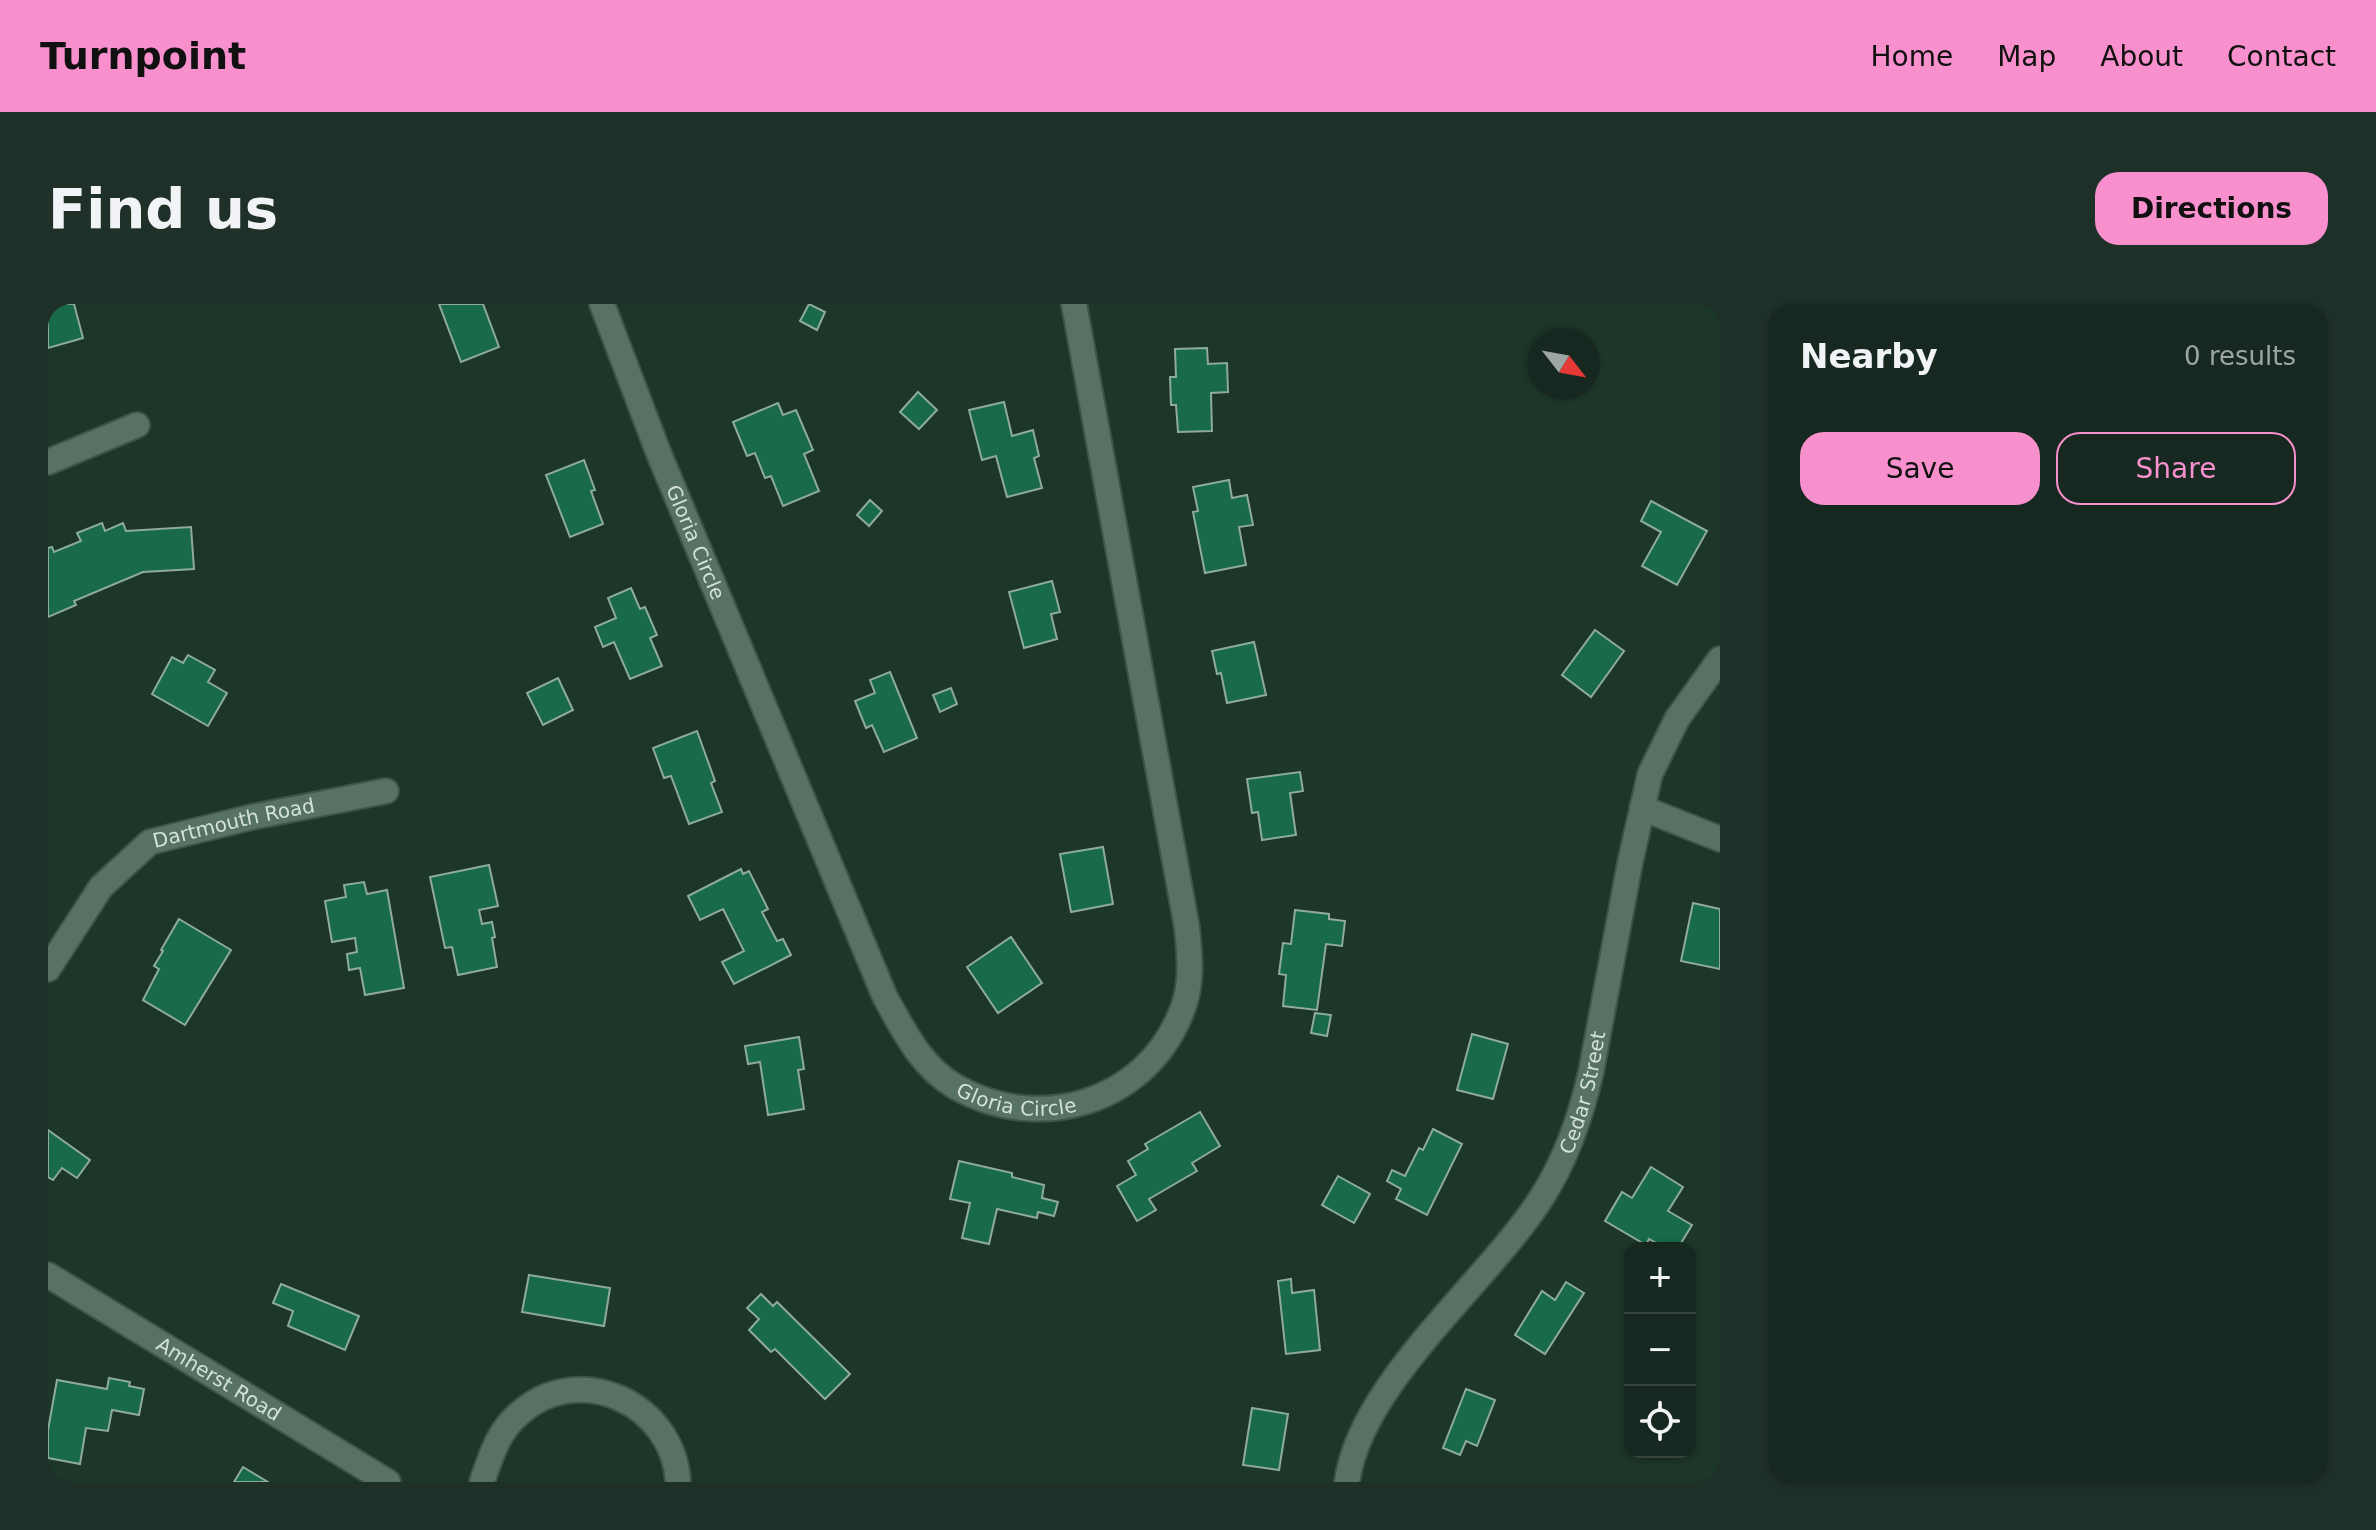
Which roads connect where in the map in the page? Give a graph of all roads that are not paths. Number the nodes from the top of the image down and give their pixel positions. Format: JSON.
{"nodes":[{"id":1,"x":602,"y":304,"type":"edge"},
{"id":2,"x":1074,"y":304,"type":"edge"},
{"id":3,"x":137,"y":425,"type":"dead end"},
{"id":4,"x":48,"y":462,"type":"edge"},
{"id":5,"x":1720,"y":659,"type":"edge"},
{"id":6,"x":386,"y":791,"type":"dead end"},
{"id":7,"x":1642,"y":808,"type":"junction"},
{"id":8,"x":1720,"y":839,"type":"edge"},
{"id":9,"x":48,"y":969,"type":"edge"},
{"id":10,"x":48,"y":1275,"type":"edge"},
{"id":11,"x":388,"y":1482,"type":"edge"},
{"id":12,"x":482,"y":1482,"type":"edge"},
{"id":13,"x":678,"y":1482,"type":"edge"},
{"id":14,"x":1347,"y":1482,"type":"edge"}],
"edges":[{"from":1,"to":2,"type":"street","name":"Gloria Circle"},
{"from":3,"to":4,"type":"street"},
{"from":5,"to":7,"type":"street","name":"Cedar Street"},
{"from":6,"to":9,"type":"street","name":"Dartmouth Road"},
{"from":7,"to":8,"type":"street"},
{"from":7,"to":14,"type":"street","name":"Cedar Street"},
{"from":10,"to":11,"type":"street","name":"Amherst Road"},
{"from":12,"to":13,"type":"street"}]}
